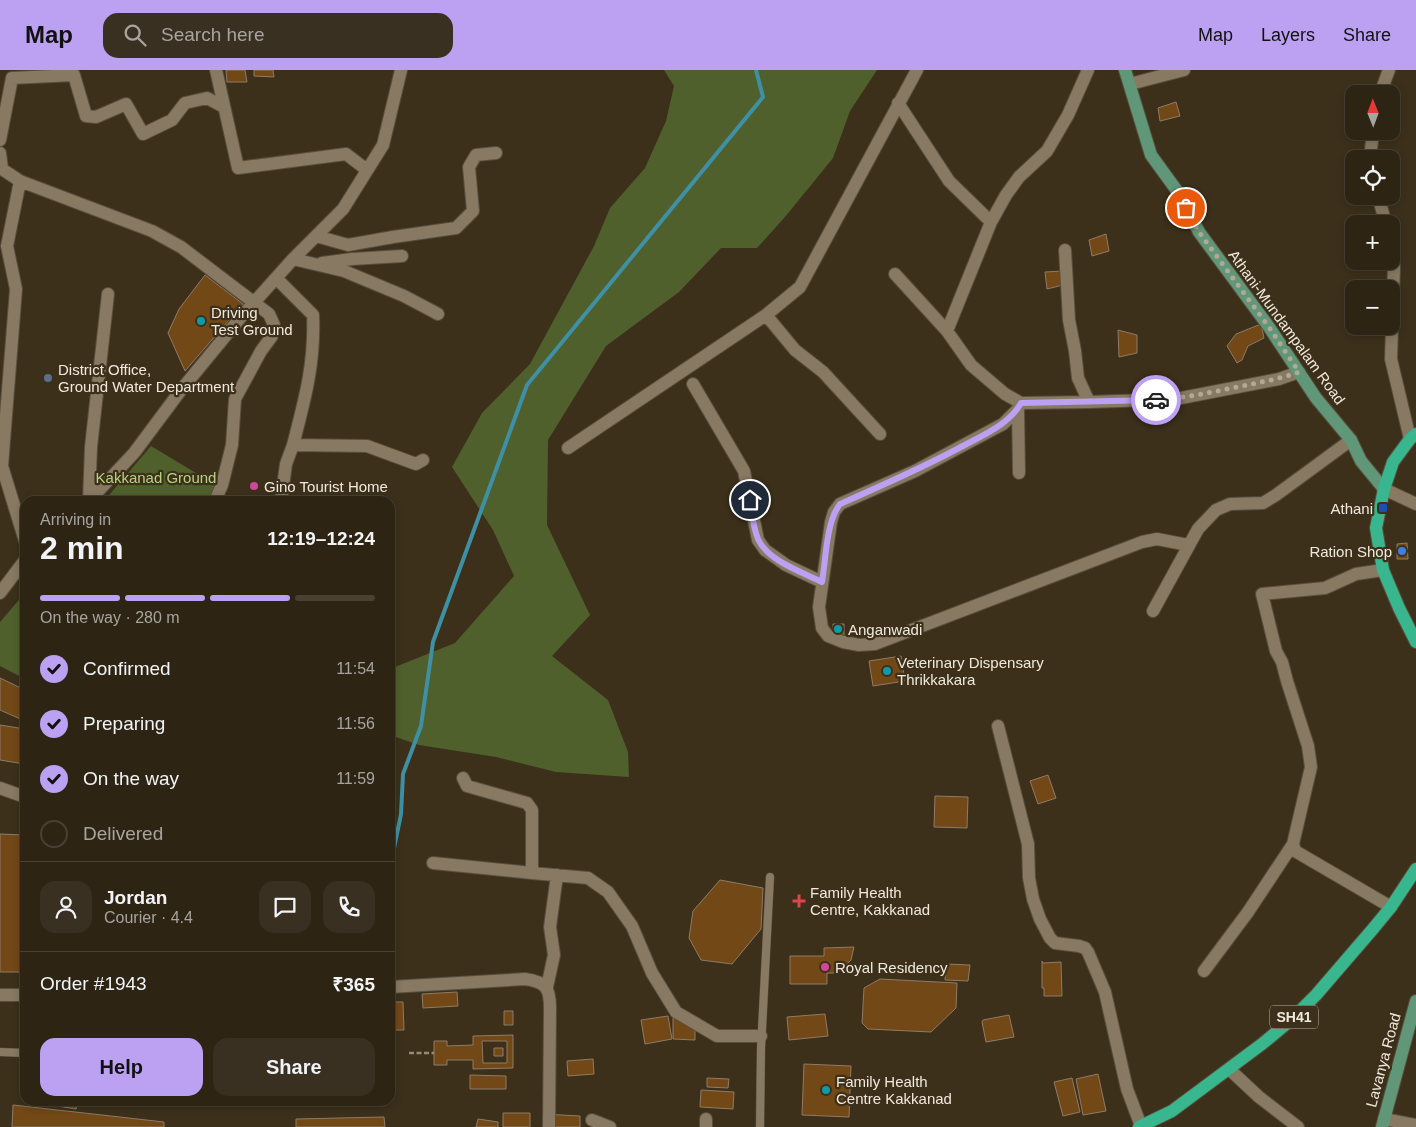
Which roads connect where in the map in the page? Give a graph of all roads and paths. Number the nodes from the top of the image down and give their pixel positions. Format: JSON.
{"nodes":[{"id":1,"x":216,"y":70,"type":"edge"},
{"id":2,"x":400,"y":70,"type":"edge"},
{"id":3,"x":917,"y":70,"type":"edge"},
{"id":4,"x":1088,"y":70,"type":"edge"},
{"id":5,"x":1125,"y":70,"type":"edge"},
{"id":6,"x":1184,"y":70,"type":"edge"},
{"id":7,"x":1389,"y":70,"type":"edge"},
{"id":8,"x":1130,"y":84,"type":"junction"},
{"id":9,"x":1383,"y":85,"type":"edge"},
{"id":10,"x":898,"y":103,"type":"junction"},
{"id":11,"x":224,"y":107,"type":"junction"},
{"id":12,"x":0,"y":140,"type":"edge"},
{"id":13,"x":0,"y":153,"type":"edge"},
{"id":14,"x":496,"y":153,"type":"dead end"},
{"id":15,"x":367,"y":170,"type":"junction"},
{"id":16,"x":20,"y":181,"type":"junction"},
{"id":17,"x":991,"y":222,"type":"junction"},
{"id":18,"x":316,"y":236,"type":"junction"},
{"id":19,"x":1065,"y":250,"type":"dead end"},
{"id":20,"x":402,"y":256,"type":"dead end"},
{"id":21,"x":293,"y":259,"type":"junction"},
{"id":22,"x":314,"y":264,"type":"junction"},
{"id":23,"x":1394,"y":270,"type":"edge"},
{"id":24,"x":895,"y":274,"type":"dead end"},
{"id":25,"x":276,"y":278,"type":"junction"},
{"id":26,"x":108,"y":294,"type":"dead end"},
{"id":27,"x":254,"y":303,"type":"junction"},
{"id":28,"x":438,"y":314,"type":"dead end"},
{"id":29,"x":766,"y":315,"type":"junction"},
{"id":30,"x":947,"y":331,"type":"junction"},
{"id":31,"x":1299,"y":372,"type":"junction"},
{"id":32,"x":693,"y":384,"type":"dead end"},
{"id":33,"x":1089,"y":402,"type":"junction"},
{"id":34,"x":1019,"y":406,"type":"junction"},
{"id":35,"x":880,"y":434,"type":"dead end"},
{"id":36,"x":1413,"y":436,"type":"edge"},
{"id":37,"x":1351,"y":440,"type":"junction"},
{"id":38,"x":293,"y":446,"type":"junction"},
{"id":39,"x":568,"y":448,"type":"dead end"},
{"id":40,"x":423,"y":460,"type":"dead end"},
{"id":41,"x":1,"y":467,"type":"edge"},
{"id":42,"x":1019,"y":473,"type":"dead end"},
{"id":43,"x":1384,"y":489,"type":"junction"},
{"id":44,"x":89,"y":496,"type":"edge"},
{"id":45,"x":94,"y":496,"type":"edge"},
{"id":46,"x":217,"y":496,"type":"edge"},
{"id":47,"x":282,"y":496,"type":"edge"},
{"id":48,"x":1416,"y":504,"type":"edge"},
{"id":49,"x":20,"y":526,"type":"edge"},
{"id":50,"x":1188,"y":545,"type":"junction"},
{"id":51,"x":20,"y":566,"type":"edge"},
{"id":52,"x":1383,"y":570,"type":"junction"},
{"id":53,"x":822,"y":582,"type":"junction"},
{"id":54,"x":0,"y":592,"type":"edge"},
{"id":55,"x":1153,"y":612,"type":"dead end"},
{"id":56,"x":1416,"y":642,"type":"edge"},
{"id":57,"x":998,"y":726,"type":"dead end"},
{"id":58,"x":463,"y":778,"type":"dead end"},
{"id":59,"x":0,"y":788,"type":"edge"},
{"id":60,"x":20,"y":795,"type":"edge"},
{"id":61,"x":1292,"y":844,"type":"junction"},
{"id":62,"x":433,"y":863,"type":"dead end"},
{"id":63,"x":1416,"y":869,"type":"edge"},
{"id":64,"x":532,"y":873,"type":"junction"},
{"id":65,"x":557,"y":875,"type":"junction"},
{"id":66,"x":770,"y":877,"type":"dead end"},
{"id":67,"x":1391,"y":907,"type":"junction"},
{"id":68,"x":1204,"y":971,"type":"dead end"},
{"id":69,"x":395,"y":987,"type":"edge"},
{"id":70,"x":547,"y":988,"type":"junction"},
{"id":71,"x":0,"y":995,"type":"edge"},
{"id":72,"x":20,"y":995,"type":"edge"},
{"id":73,"x":1416,"y":1001,"type":"edge"},
{"id":74,"x":761,"y":1036,"type":"junction"},
{"id":75,"x":0,"y":1052,"type":"edge"},
{"id":76,"x":20,"y":1053,"type":"edge"},
{"id":77,"x":409,"y":1053,"type":"dead end"},
{"id":78,"x":434,"y":1053,"type":"dead end"},
{"id":79,"x":1229,"y":1068,"type":"junction"},
{"id":80,"x":592,"y":1120,"type":"dead end"},
{"id":81,"x":1383,"y":1123,"type":"edge"},
{"id":82,"x":1416,"y":1125,"type":"edge"},
{"id":83,"x":549,"y":1127,"type":"edge"},
{"id":84,"x":610,"y":1127,"type":"edge"},
{"id":85,"x":760,"y":1127,"type":"edge"},
{"id":86,"x":1140,"y":1127,"type":"edge"},
{"id":87,"x":1298,"y":1127,"type":"edge"}],
"edges":[{"from":1,"to":11,"type":"street"},
{"from":2,"to":15,"type":"street"},
{"from":3,"to":10,"type":"street"},
{"from":4,"to":17,"type":"street"},
{"from":5,"to":8,"type":"street","name":"Athani-Mundampalam Road"},
{"from":6,"to":8,"type":"street"},
{"from":7,"to":9,"type":"street"},
{"from":8,"to":31,"type":"street","name":"Athani-Mundampalam Road"},
{"from":10,"to":17,"type":"street"},
{"from":10,"to":29,"type":"street"},
{"from":11,"to":12,"type":"street"},
{"from":11,"to":15,"type":"street"},
{"from":13,"to":16,"type":"street"},
{"from":14,"to":18,"type":"street"},
{"from":15,"to":18,"type":"street"},
{"from":16,"to":27,"type":"street"},
{"from":16,"to":41,"type":"street"},
{"from":17,"to":30,"type":"street"},
{"from":18,"to":21,"type":"street"},
{"from":19,"to":33,"type":"street"},
{"from":20,"to":22,"type":"street"},
{"from":21,"to":22,"type":"street"},
{"from":21,"to":25,"type":"street"},
{"from":22,"to":28,"type":"street"},
{"from":23,"to":36,"type":"street"},
{"from":24,"to":30,"type":"street"},
{"from":25,"to":27,"type":"street"},
{"from":25,"to":38,"type":"street"},
{"from":26,"to":44,"type":"street"},
{"from":27,"to":45,"type":"street"},
{"from":27,"to":46,"type":"street"},
{"from":29,"to":35,"type":"street"},
{"from":29,"to":39,"type":"street"},
{"from":30,"to":34,"type":"street"},
{"from":31,"to":33,"type":"street"},
{"from":31,"to":37,"type":"street","name":"Athani-Mundampalam Road"},
{"from":32,"to":53,"type":"street"},
{"from":33,"to":34,"type":"street"},
{"from":34,"to":42,"type":"street"},
{"from":34,"to":53,"type":"street"},
{"from":36,"to":43,"type":"main road"},
{"from":37,"to":43,"type":"street","name":"Athani-Mundampalam Road"},
{"from":37,"to":50,"type":"street"},
{"from":38,"to":40,"type":"street"},
{"from":38,"to":47,"type":"street"},
{"from":41,"to":49,"type":"street"},
{"from":43,"to":48,"type":"street"},
{"from":43,"to":52,"type":"main road"},
{"from":50,"to":53,"type":"street"},
{"from":50,"to":55,"type":"street"},
{"from":51,"to":54,"type":"street"},
{"from":52,"to":56,"type":"main road"},
{"from":52,"to":61,"type":"street"},
{"from":57,"to":86,"type":"street"},
{"from":58,"to":64,"type":"street"},
{"from":59,"to":60,"type":"street"},
{"from":61,"to":67,"type":"street"},
{"from":61,"to":68,"type":"street"},
{"from":62,"to":64,"type":"street"},
{"from":63,"to":67,"type":"main road","number":"SH41"},
{"from":64,"to":65,"type":"street"},
{"from":65,"to":70,"type":"street"},
{"from":65,"to":74,"type":"street"},
{"from":66,"to":74,"type":"lane"},
{"from":67,"to":79,"type":"main road","number":"SH41"},
{"from":69,"to":70,"type":"street"},
{"from":70,"to":83,"type":"street"},
{"from":71,"to":72,"type":"street"},
{"from":73,"to":81,"type":"street","name":"Lavanya Road"},
{"from":74,"to":85,"type":"lane"},
{"from":75,"to":76,"type":"lane"},
{"from":77,"to":78,"type":"path"},
{"from":79,"to":86,"type":"main road","number":"SH41"},
{"from":79,"to":87,"type":"street"},
{"from":80,"to":84,"type":"street"},
{"from":81,"to":82,"type":"street"}]}
